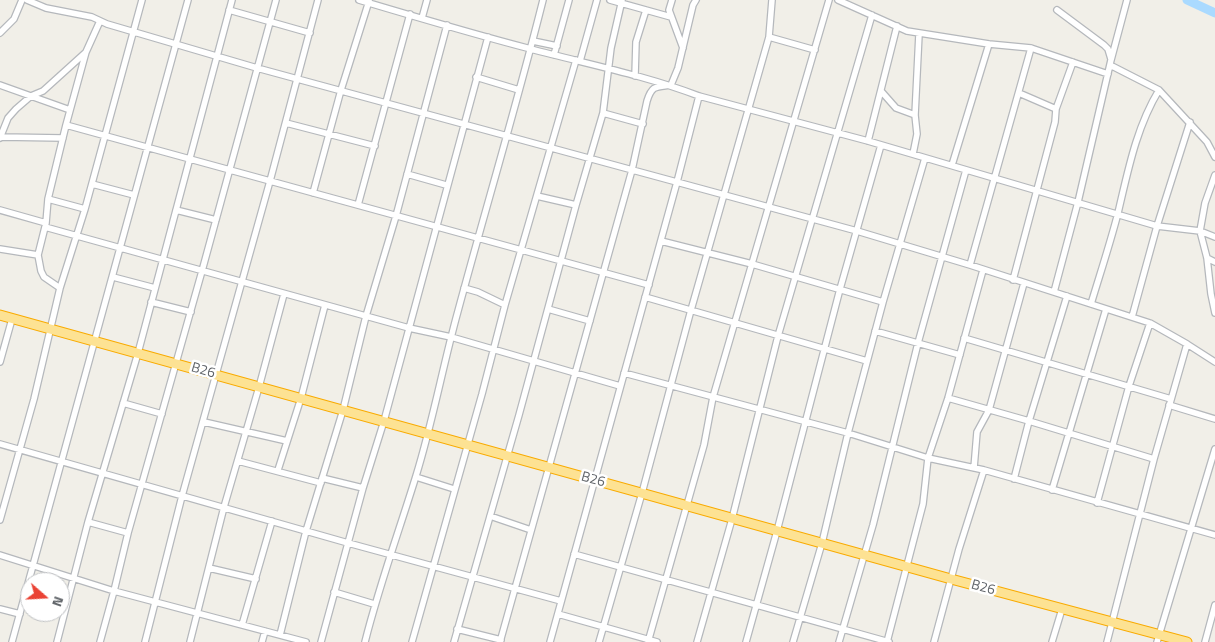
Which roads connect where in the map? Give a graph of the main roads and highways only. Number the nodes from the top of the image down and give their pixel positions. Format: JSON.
{"nodes":[{"id":1,"x":0,"y":315,"type":"edge"},
{"id":2,"x":1158,"y":638,"type":"edge"},
{"id":3,"x":1186,"y":642,"type":"edge"}],
"edges":[{"from":1,"to":2,"type":"highway","name":"B26"},
{"from":2,"to":3,"type":"highway","name":"B26"}]}
